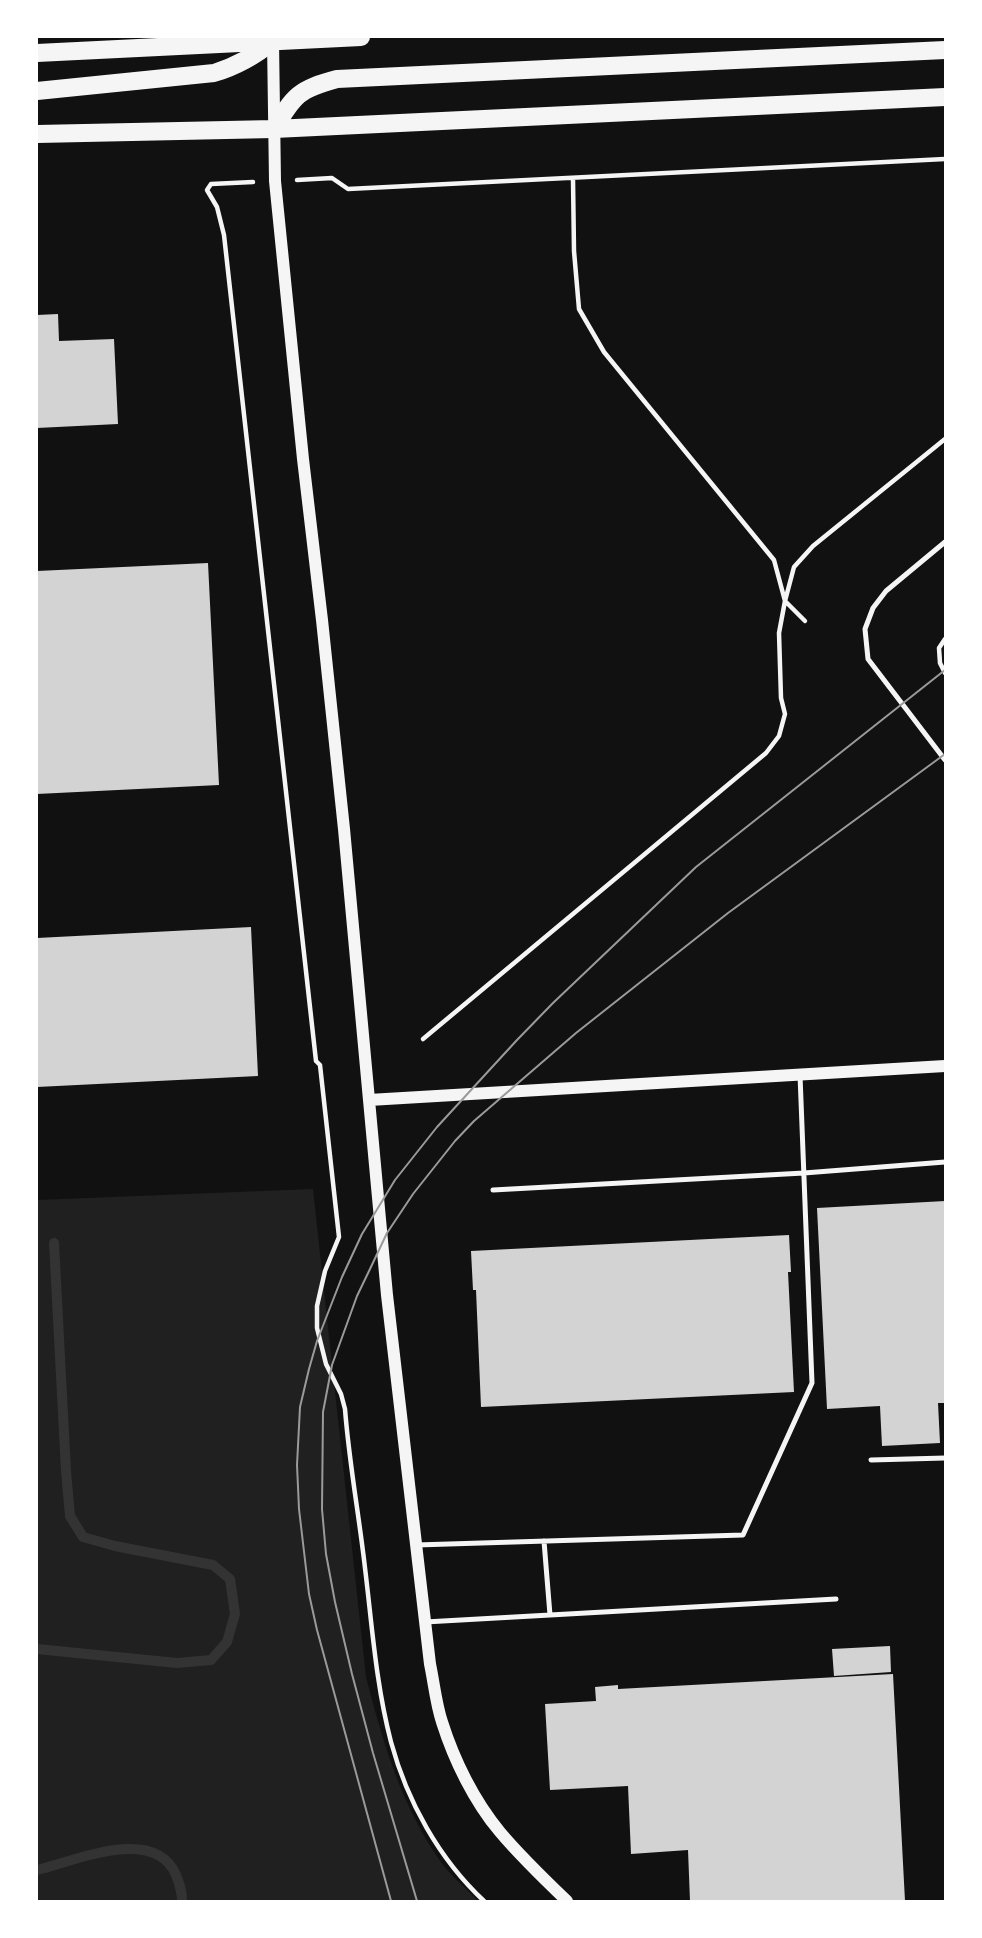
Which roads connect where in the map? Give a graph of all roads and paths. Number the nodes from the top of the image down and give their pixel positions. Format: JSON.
{"nodes":[{"id":1,"x":361,"y":37,"type":"edge"},
{"id":2,"x":273,"y":41,"type":"junction"},
{"id":3,"x":945,"y":50,"type":"edge"},
{"id":4,"x":37,"y":53,"type":"edge"},
{"id":5,"x":37,"y":91,"type":"edge"},
{"id":6,"x":945,"y":97,"type":"edge"},
{"id":7,"x":274,"y":129,"type":"junction"},
{"id":8,"x":37,"y":134,"type":"edge"},
{"id":9,"x":945,"y":159,"type":"edge"},
{"id":10,"x":573,"y":179,"type":"junction"},
{"id":11,"x":275,"y":181,"type":"junction"},
{"id":12,"x":945,"y":439,"type":"edge"},
{"id":13,"x":945,"y":542,"type":"edge"},
{"id":14,"x":785,"y":601,"type":"junction"},
{"id":15,"x":806,"y":621,"type":"dead end"},
{"id":16,"x":945,"y":639,"type":"edge"},
{"id":17,"x":945,"y":673,"type":"edge"},
{"id":18,"x":945,"y":760,"type":"edge"},
{"id":19,"x":423,"y":1039,"type":"dead end"},
{"id":20,"x":945,"y":1066,"type":"edge"},
{"id":21,"x":800,"y":1075,"type":"junction"},
{"id":22,"x":369,"y":1100,"type":"junction"},
{"id":23,"x":945,"y":1162,"type":"edge"},
{"id":24,"x":804,"y":1173,"type":"junction"},
{"id":25,"x":493,"y":1189,"type":"dead end"},
{"id":26,"x":945,"y":1458,"type":"edge"},
{"id":27,"x":871,"y":1460,"type":"dead end"},
{"id":28,"x":544,"y":1541,"type":"junction"},
{"id":29,"x":416,"y":1545,"type":"junction"},
{"id":30,"x":836,"y":1599,"type":"dead end"},
{"id":31,"x":550,"y":1615,"type":"junction"},
{"id":32,"x":425,"y":1622,"type":"junction"},
{"id":33,"x":484,"y":1901,"type":"edge"},
{"id":34,"x":567,"y":1901,"type":"edge"}],
"edges":[{"from":1,"to":2,"type":"main road"},
{"from":2,"to":4,"type":"main road"},
{"from":2,"to":5,"type":"main road"},
{"from":2,"to":7,"type":"street"},
{"from":3,"to":7,"type":"main road"},
{"from":6,"to":7,"type":"main road"},
{"from":7,"to":8,"type":"main road"},
{"from":7,"to":11,"type":"street"},
{"from":9,"to":10,"type":"path"},
{"from":10,"to":11,"type":"path"},
{"from":10,"to":14,"type":"path"},
{"from":11,"to":22,"type":"street"},
{"from":11,"to":33,"type":"path"},
{"from":12,"to":14,"type":"path"},
{"from":13,"to":18,"type":"lane"},
{"from":14,"to":15,"type":"path"},
{"from":14,"to":19,"type":"path"},
{"from":16,"to":17,"type":"path"},
{"from":20,"to":21,"type":"street"},
{"from":21,"to":22,"type":"street"},
{"from":21,"to":24,"type":"lane"},
{"from":22,"to":29,"type":"street"},
{"from":23,"to":24,"type":"lane"},
{"from":24,"to":25,"type":"lane"},
{"from":24,"to":28,"type":"lane"},
{"from":26,"to":27,"type":"lane"},
{"from":28,"to":29,"type":"lane"},
{"from":28,"to":31,"type":"lane"},
{"from":29,"to":32,"type":"street"},
{"from":30,"to":31,"type":"lane"},
{"from":31,"to":32,"type":"lane"},
{"from":32,"to":34,"type":"street"}]}
